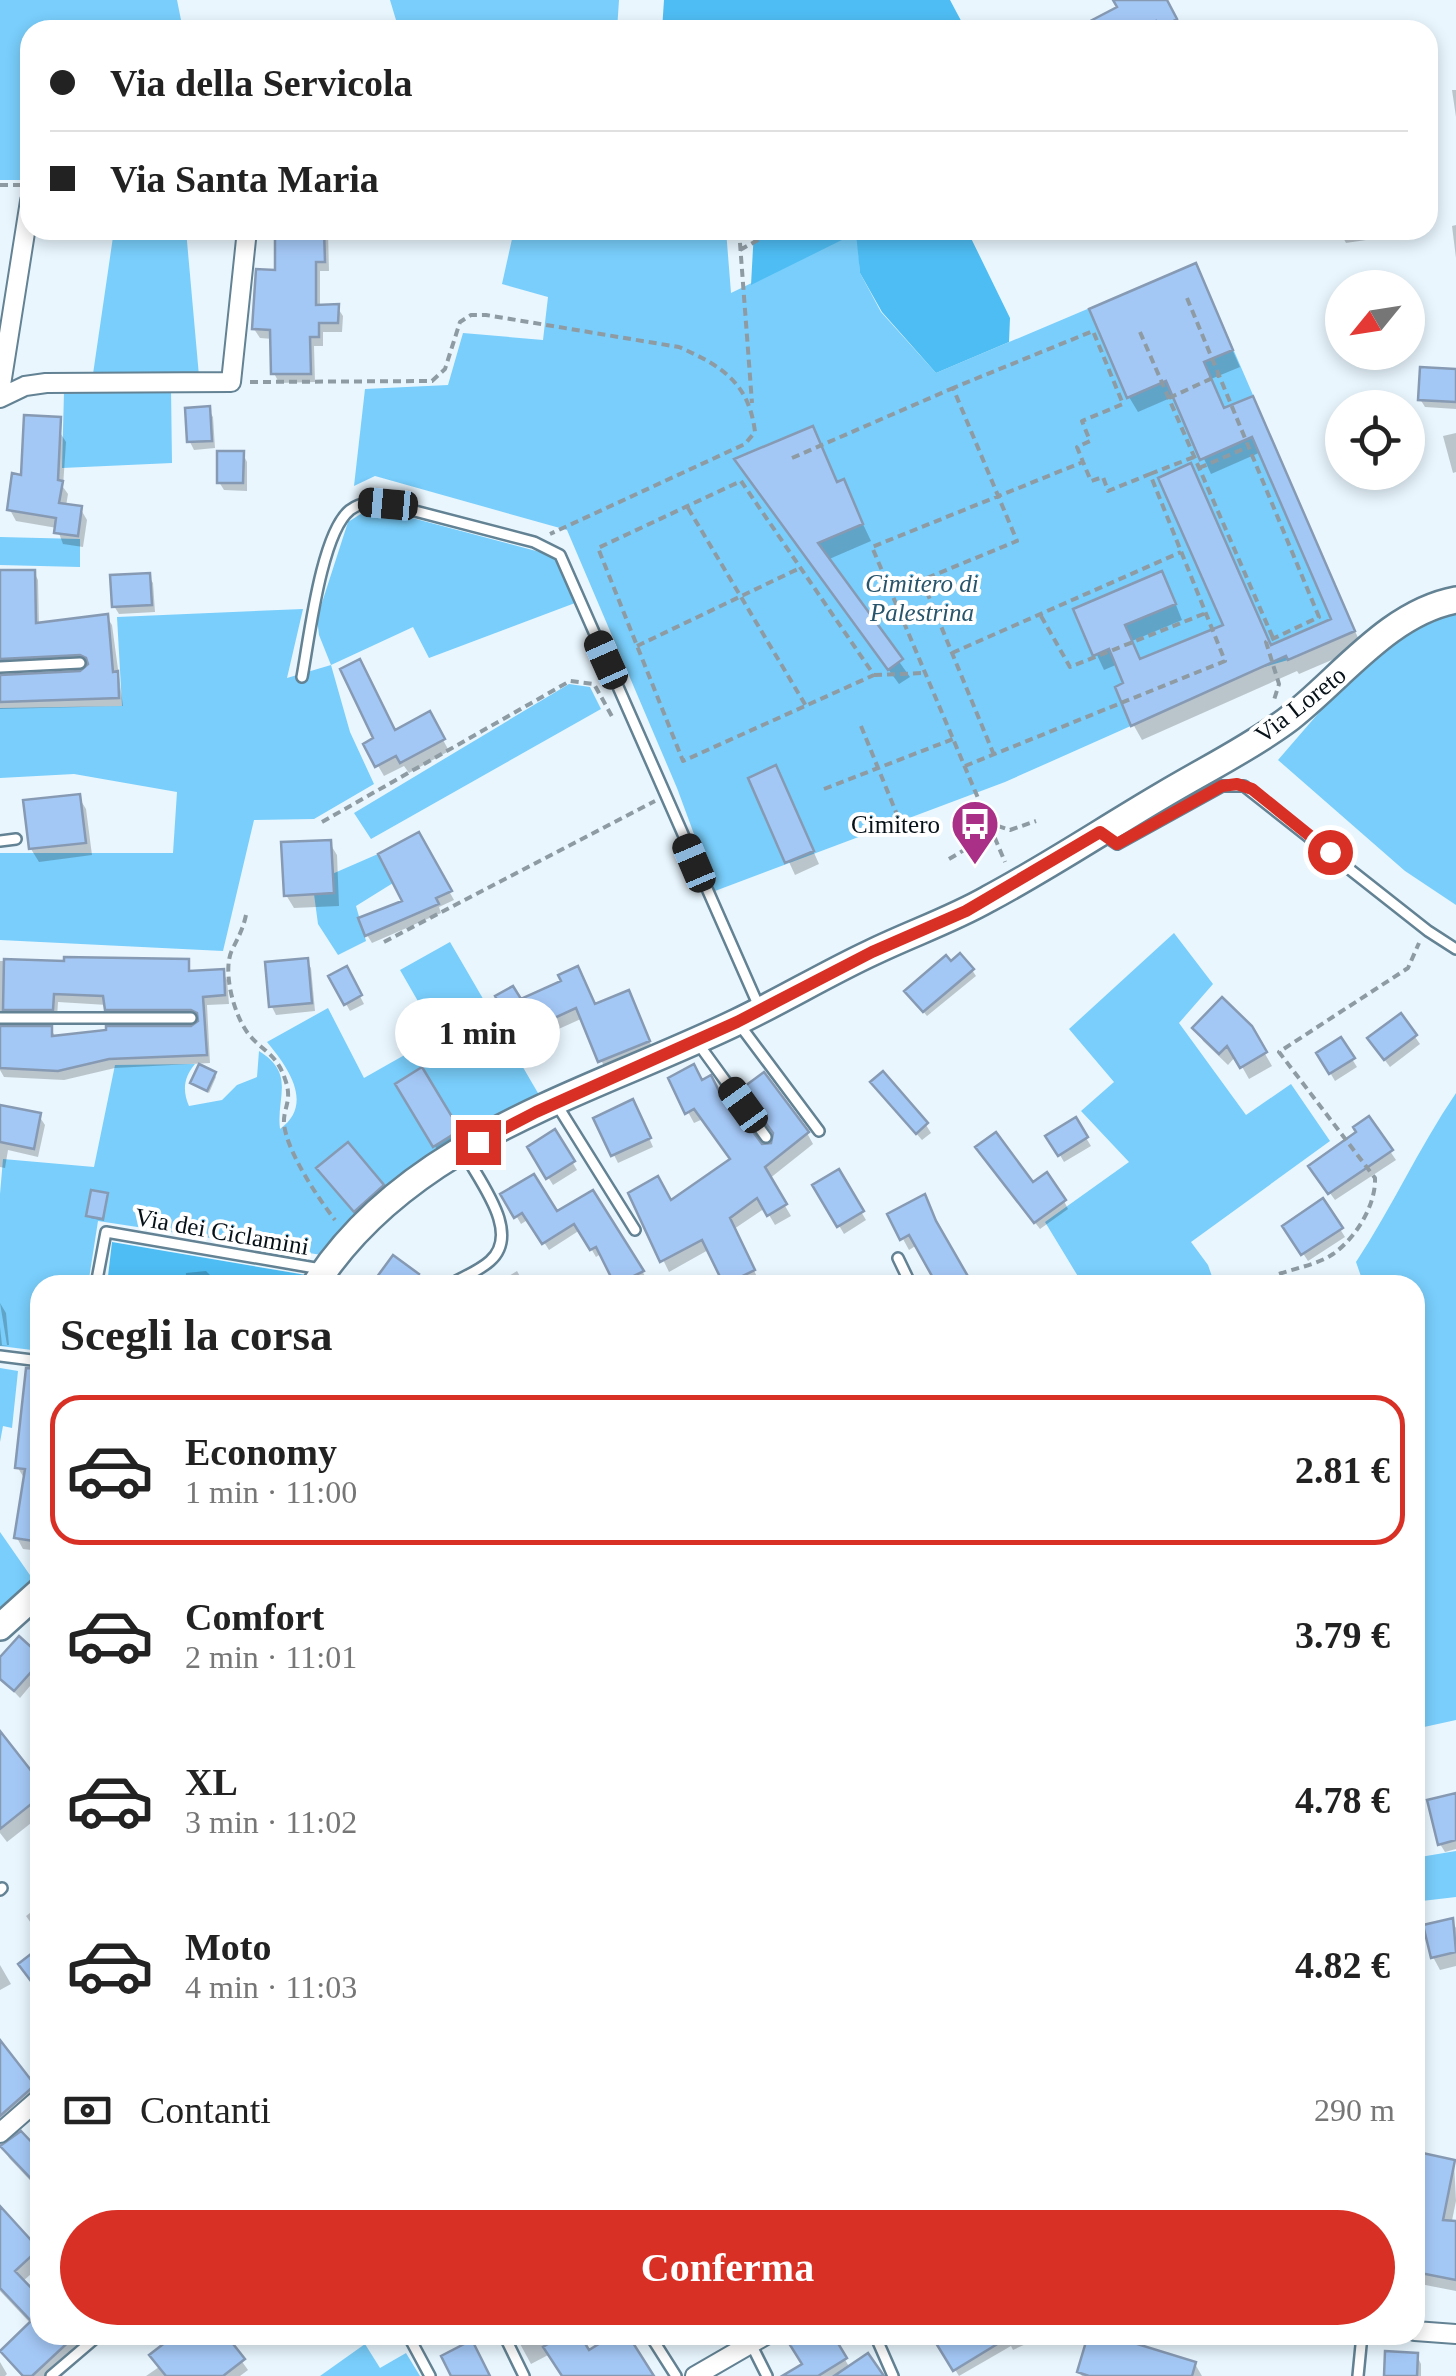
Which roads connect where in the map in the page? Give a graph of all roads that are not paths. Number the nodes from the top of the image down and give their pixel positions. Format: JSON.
{"nodes":[{"id":1,"x":20,"y":239,"type":"edge"},
{"id":2,"x":245,"y":240,"type":"edge"},
{"id":3,"x":10,"y":277,"type":"edge"},
{"id":4,"x":0,"y":395,"type":"edge"},
{"id":5,"x":1456,"y":600,"type":"edge"},
{"id":6,"x":80,"y":663,"type":"dead end"},
{"id":7,"x":0,"y":667,"type":"edge"},
{"id":8,"x":302,"y":677,"type":"dead end"},
{"id":9,"x":1100,"y":832,"type":"junction"},
{"id":10,"x":16,"y":839,"type":"dead end"},
{"id":11,"x":0,"y":840,"type":"edge"},
{"id":12,"x":1456,"y":949,"type":"edge"},
{"id":13,"x":749,"y":1016,"type":"junction"},
{"id":14,"x":0,"y":1018,"type":"edge"},
{"id":15,"x":192,"y":1018,"type":"dead end"},
{"id":16,"x":696,"y":1041,"type":"junction"},
{"id":17,"x":556,"y":1103,"type":"junction"},
{"id":18,"x":818,"y":1132,"type":"dead end"},
{"id":19,"x":766,"y":1137,"type":"dead end"},
{"id":20,"x":463,"y":1151,"type":"junction"},
{"id":21,"x":636,"y":1230,"type":"dead end"},
{"id":22,"x":898,"y":1258,"type":"dead end"},
{"id":23,"x":98,"y":1275,"type":"edge"},
{"id":24,"x":306,"y":1275,"type":"edge"},
{"id":25,"x":322,"y":1275,"type":"edge"},
{"id":26,"x":465,"y":1275,"type":"edge"},
{"id":27,"x":906,"y":1275,"type":"edge"},
{"id":28,"x":0,"y":1356,"type":"edge"},
{"id":29,"x":30,"y":1360,"type":"edge"},
{"id":30,"x":30,"y":1603,"type":"edge"},
{"id":31,"x":0,"y":1627,"type":"edge"},
{"id":32,"x":30,"y":2106,"type":"edge"},
{"id":33,"x":0,"y":2132,"type":"edge"},
{"id":34,"x":1425,"y":2332,"type":"edge"},
{"id":35,"x":1456,"y":2334,"type":"edge"},
{"id":36,"x":87,"y":2345,"type":"edge"},
{"id":37,"x":413,"y":2345,"type":"edge"},
{"id":38,"x":509,"y":2345,"type":"edge"},
{"id":39,"x":656,"y":2345,"type":"edge"},
{"id":40,"x":748,"y":2345,"type":"edge"},
{"id":41,"x":760,"y":2345,"type":"edge"},
{"id":42,"x":879,"y":2345,"type":"edge"},
{"id":43,"x":1361,"y":2345,"type":"edge"},
{"id":44,"x":52,"y":2376,"type":"edge"},
{"id":45,"x":430,"y":2376,"type":"edge"},
{"id":46,"x":524,"y":2376,"type":"edge"},
{"id":47,"x":676,"y":2376,"type":"edge"},
{"id":48,"x":695,"y":2376,"type":"edge"},
{"id":49,"x":768,"y":2376,"type":"edge"},
{"id":50,"x":893,"y":2376,"type":"edge"},
{"id":51,"x":1358,"y":2376,"type":"edge"}],
"edges":[{"from":1,"to":3,"type":"street"},
{"from":2,"to":4,"type":"street"},
{"from":3,"to":4,"type":"street"},
{"from":5,"to":9,"type":"street","name":"Via Loreto"},
{"from":6,"to":7,"type":"lane"},
{"from":8,"to":13,"type":"lane"},
{"from":9,"to":12,"type":"lane"},
{"from":9,"to":13,"type":"street","name":"Via Loreto"},
{"from":10,"to":11,"type":"lane"},
{"from":13,"to":16,"type":"street","name":"Via Loreto"},
{"from":13,"to":18,"type":"lane"},
{"from":14,"to":15,"type":"lane"},
{"from":16,"to":17,"type":"street","name":"Via Loreto"},
{"from":16,"to":19,"type":"lane"},
{"from":17,"to":20,"type":"street","name":"Via Loreto"},
{"from":17,"to":21,"type":"lane"},
{"from":20,"to":25,"type":"street","name":"Via Loreto"},
{"from":20,"to":26,"type":"lane"},
{"from":22,"to":27,"type":"lane"},
{"from":23,"to":24,"type":"lane","name":"Via dei Ciclamini"},
{"from":28,"to":29,"type":"lane"},
{"from":30,"to":31,"type":"street"},
{"from":32,"to":33,"type":"street"},
{"from":34,"to":35,"type":"street"},
{"from":36,"to":44,"type":"lane"},
{"from":37,"to":45,"type":"lane"},
{"from":38,"to":46,"type":"lane"},
{"from":39,"to":47,"type":"lane"},
{"from":40,"to":48,"type":"street"},
{"from":41,"to":49,"type":"lane"},
{"from":42,"to":50,"type":"lane"},
{"from":43,"to":51,"type":"lane"}]}
